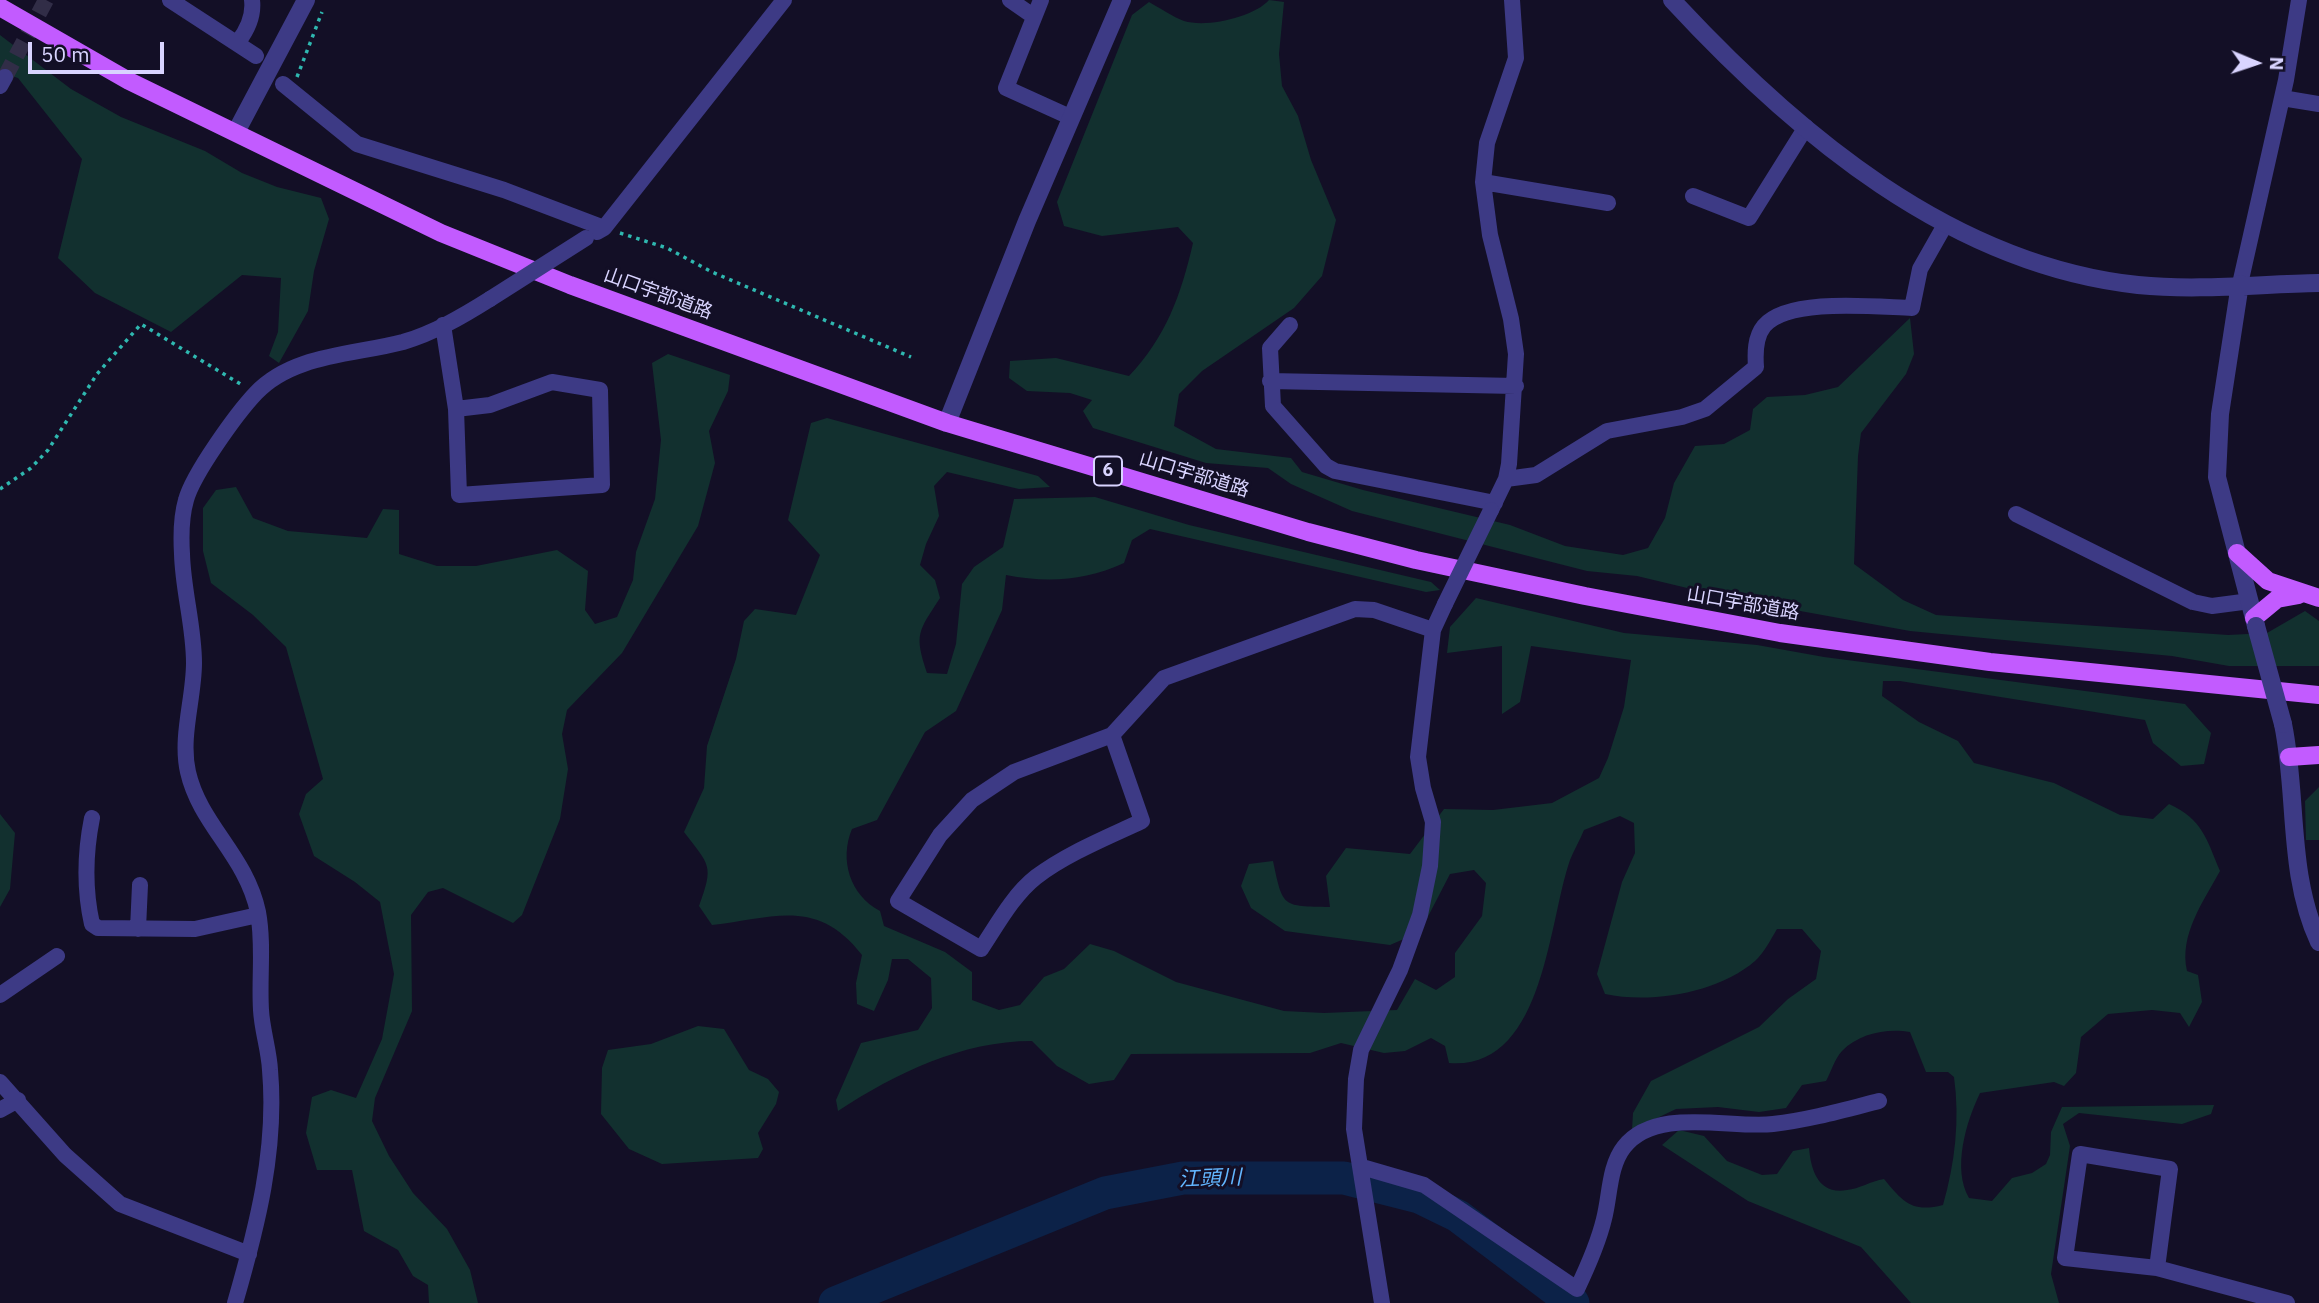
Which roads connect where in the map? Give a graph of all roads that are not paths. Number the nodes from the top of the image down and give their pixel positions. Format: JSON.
{"nodes":[{"id":1,"x":170,"y":0,"type":"edge"},
{"id":2,"x":252,"y":0,"type":"edge"},
{"id":3,"x":306,"y":0,"type":"edge"},
{"id":4,"x":782,"y":0,"type":"edge"},
{"id":5,"x":1010,"y":0,"type":"edge"},
{"id":6,"x":1041,"y":0,"type":"edge"},
{"id":7,"x":1122,"y":0,"type":"edge"},
{"id":8,"x":1512,"y":0,"type":"edge"},
{"id":9,"x":1672,"y":0,"type":"edge"},
{"id":10,"x":2299,"y":0,"type":"edge"},
{"id":11,"x":0,"y":7,"type":"edge"},
{"id":12,"x":1033,"y":16,"type":"junction"},
{"id":13,"x":239,"y":42,"type":"junction"},
{"id":14,"x":256,"y":56,"type":"dead end"},
{"id":15,"x":287,"y":87,"type":"road end"},
{"id":16,"x":2282,"y":98,"type":"junction"},
{"id":17,"x":2319,"y":104,"type":"edge"},
{"id":18,"x":1070,"y":117,"type":"junction"},
{"id":19,"x":1806,"y":127,"type":"junction"},
{"id":20,"x":236,"y":132,"type":"junction"},
{"id":21,"x":1483,"y":182,"type":"junction"},
{"id":22,"x":1693,"y":196,"type":"dead end"},
{"id":23,"x":1608,"y":203,"type":"dead end"},
{"id":24,"x":1945,"y":225,"type":"junction"},
{"id":25,"x":604,"y":228,"type":"junction"},
{"id":26,"x":2319,"y":283,"type":"edge"},
{"id":27,"x":2240,"y":284,"type":"junction"},
{"id":28,"x":443,"y":325,"type":"junction"},
{"id":29,"x":1290,"y":325,"type":"dead end"},
{"id":30,"x":1270,"y":381,"type":"junction"},
{"id":31,"x":1516,"y":386,"type":"junction"},
{"id":32,"x":456,"y":409,"type":"junction"},
{"id":33,"x":947,"y":423,"type":"junction"},
{"id":34,"x":1506,"y":480,"type":"junction"},
{"id":35,"x":1493,"y":507,"type":"junction"},
{"id":36,"x":2016,"y":514,"type":"dead end"},
{"id":37,"x":2237,"y":553,"type":"junction"},
{"id":38,"x":2313,"y":596,"type":"edge"},
{"id":39,"x":2253,"y":615,"type":"junction"},
{"id":40,"x":1433,"y":630,"type":"junction"},
{"id":41,"x":2319,"y":693,"type":"edge"},
{"id":42,"x":1112,"y":735,"type":"junction"},
{"id":43,"x":2319,"y":755,"type":"edge"},
{"id":44,"x":2289,"y":757,"type":"junction"},
{"id":45,"x":92,"y":818,"type":"dead end"},
{"id":46,"x":140,"y":885,"type":"dead end"},
{"id":47,"x":258,"y":915,"type":"junction"},
{"id":48,"x":138,"y":929,"type":"junction"},
{"id":49,"x":2319,"y":943,"type":"edge"},
{"id":50,"x":57,"y":956,"type":"dead end"},
{"id":51,"x":0,"y":995,"type":"edge"},
{"id":52,"x":0,"y":1082,"type":"edge"},
{"id":53,"x":18,"y":1100,"type":"junction"},
{"id":54,"x":1878,"y":1101,"type":"dead end"},
{"id":55,"x":0,"y":1110,"type":"edge"},
{"id":56,"x":1362,"y":1170,"type":"junction"},
{"id":57,"x":249,"y":1254,"type":"junction"},
{"id":58,"x":2157,"y":1268,"type":"junction"},
{"id":59,"x":235,"y":1303,"type":"edge"},
{"id":60,"x":1382,"y":1303,"type":"edge"},
{"id":61,"x":2287,"y":1303,"type":"edge"}],
"edges":[{"from":1,"to":13,"type":"street"},
{"from":2,"to":13,"type":"street"},
{"from":3,"to":20,"type":"street"},
{"from":4,"to":25,"type":"street"},
{"from":5,"to":12,"type":"street"},
{"from":6,"to":12,"type":"street"},
{"from":7,"to":18,"type":"street"},
{"from":8,"to":21,"type":"street"},
{"from":9,"to":19,"type":"street"},
{"from":10,"to":16,"type":"street"},
{"from":11,"to":20,"type":"main road","name":"山口宇部道路","number":"6"},
{"from":12,"to":18,"type":"street"},
{"from":13,"to":14,"type":"street"},
{"from":15,"to":25,"type":"street"},
{"from":16,"to":17,"type":"street"},
{"from":16,"to":27,"type":"street"},
{"from":18,"to":33,"type":"street"},
{"from":19,"to":22,"type":"street"},
{"from":19,"to":24,"type":"street"},
{"from":20,"to":33,"type":"main road","name":"山口宇部道路","number":"6"},
{"from":21,"to":23,"type":"street"},
{"from":21,"to":31,"type":"street"},
{"from":24,"to":27,"type":"street"},
{"from":24,"to":34,"type":"street"},
{"from":25,"to":28,"type":"street","bridge":true},
{"from":26,"to":27,"type":"street"},
{"from":27,"to":37,"type":"street"},
{"from":28,"to":32,"type":"street"},
{"from":28,"to":47,"type":"street"},
{"from":29,"to":30,"type":"street"},
{"from":30,"to":31,"type":"street"},
{"from":30,"to":35,"type":"street"},
{"from":31,"to":34,"type":"street"},
{"from":32,"to":32,"type":"street"},
{"from":33,"to":41,"type":"main road","name":"山口宇部道路","number":"6"},
{"from":34,"to":35,"type":"street"},
{"from":35,"to":40,"type":"street","bridge":true},
{"from":36,"to":39,"type":"street"},
{"from":37,"to":38,"type":"main road"},
{"from":37,"to":39,"type":"street"},
{"from":38,"to":39,"type":"main road"},
{"from":39,"to":44,"type":"street","bridge":true},
{"from":40,"to":42,"type":"street"},
{"from":40,"to":56,"type":"street"},
{"from":42,"to":42,"type":"street"},
{"from":43,"to":44,"type":"main road"},
{"from":44,"to":49,"type":"street"},
{"from":45,"to":48,"type":"street"},
{"from":46,"to":48,"type":"street"},
{"from":47,"to":48,"type":"street"},
{"from":47,"to":57,"type":"street"},
{"from":50,"to":51,"type":"street"},
{"from":52,"to":53,"type":"street"},
{"from":53,"to":55,"type":"street"},
{"from":53,"to":57,"type":"street"},
{"from":54,"to":56,"type":"street"},
{"from":56,"to":60,"type":"street"},
{"from":57,"to":59,"type":"street"},
{"from":58,"to":58,"type":"street"},
{"from":58,"to":61,"type":"street"}]}
